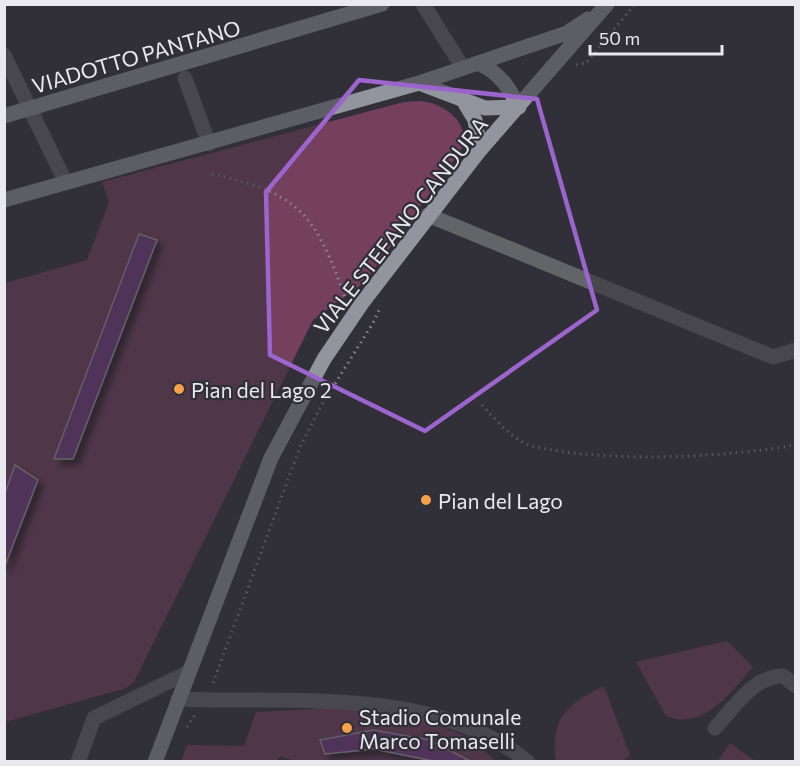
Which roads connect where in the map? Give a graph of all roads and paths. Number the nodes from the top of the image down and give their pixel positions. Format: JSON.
{"nodes":[{"id":1,"x":382,"y":4,"type":"edge"},
{"id":2,"x":423,"y":4,"type":"edge"},
{"id":3,"x":635,"y":4,"type":"edge"},
{"id":4,"x":606,"y":6,"type":"edge"},
{"id":5,"x":4,"y":54,"type":"edge"},
{"id":6,"x":480,"y":64,"type":"junction"},
{"id":7,"x":572,"y":66,"type":"dead end"},
{"id":8,"x":463,"y":68,"type":"junction"},
{"id":9,"x":185,"y":78,"type":"dead end"},
{"id":10,"x":419,"y":83,"type":"junction"},
{"id":11,"x":463,"y":100,"type":"junction"},
{"id":12,"x":519,"y":107,"type":"junction"},
{"id":13,"x":4,"y":116,"type":"edge"},
{"id":14,"x":208,"y":144,"type":"junction"},
{"id":15,"x":480,"y":150,"type":"junction"},
{"id":16,"x":212,"y":174,"type":"dead end"},
{"id":17,"x":66,"y":183,"type":"junction"},
{"id":18,"x":4,"y":200,"type":"edge"},
{"id":19,"x":428,"y":215,"type":"junction"},
{"id":20,"x":381,"y":304,"type":"dead end"},
{"id":21,"x":352,"y":317,"type":"junction"},
{"id":22,"x":795,"y":350,"type":"edge"},
{"id":23,"x":482,"y":405,"type":"dead end"},
{"id":24,"x":795,"y":445,"type":"edge"},
{"id":25,"x":189,"y":672,"type":"junction"},
{"id":26,"x":795,"y":686,"type":"edge"},
{"id":27,"x":178,"y":699,"type":"junction"},
{"id":28,"x":207,"y":700,"type":"junction"},
{"id":29,"x":715,"y":728,"type":"dead end"},
{"id":30,"x":182,"y":734,"type":"dead end"},
{"id":31,"x":78,"y":762,"type":"edge"},
{"id":32,"x":155,"y":762,"type":"edge"},
{"id":33,"x":528,"y":762,"type":"edge"}],
"edges":[{"from":1,"to":13,"type":"main road","name":"VIADOTTO PANTANO","bridge":true},
{"from":2,"to":8,"type":"street"},
{"from":3,"to":7,"type":"path"},
{"from":4,"to":6,"type":"main road"},
{"from":4,"to":12,"type":"main road","name":"VIALE STEFANO CANDURA"},
{"from":5,"to":17,"type":"street"},
{"from":6,"to":8,"type":"main road"},
{"from":6,"to":12,"type":"main road"},
{"from":8,"to":10,"type":"main road"},
{"from":9,"to":14,"type":"street"},
{"from":10,"to":11,"type":"main road"},
{"from":10,"to":14,"type":"main road"},
{"from":11,"to":12,"type":"main road"},
{"from":11,"to":15,"type":"main road"},
{"from":12,"to":15,"type":"main road","name":"VIALE STEFANO CANDURA"},
{"from":14,"to":17,"type":"main road"},
{"from":15,"to":19,"type":"main road","name":"VIALE STEFANO CANDURA"},
{"from":16,"to":21,"type":"path"},
{"from":17,"to":18,"type":"main road"},
{"from":19,"to":21,"type":"main road","name":"VIALE STEFANO CANDURA"},
{"from":19,"to":22,"type":"street"},
{"from":20,"to":28,"type":"path"},
{"from":21,"to":25,"type":"main road","name":"VIALE STEFANO CANDURA"},
{"from":23,"to":24,"type":"path"},
{"from":25,"to":27,"type":"main road","name":"VIALE STEFANO CANDURA"},
{"from":25,"to":31,"type":"street"},
{"from":26,"to":29,"type":"street"},
{"from":27,"to":28,"type":"street"},
{"from":27,"to":32,"type":"main road","name":"VIALE STEFANO CANDURA"},
{"from":28,"to":30,"type":"path"},
{"from":28,"to":33,"type":"street"}]}
